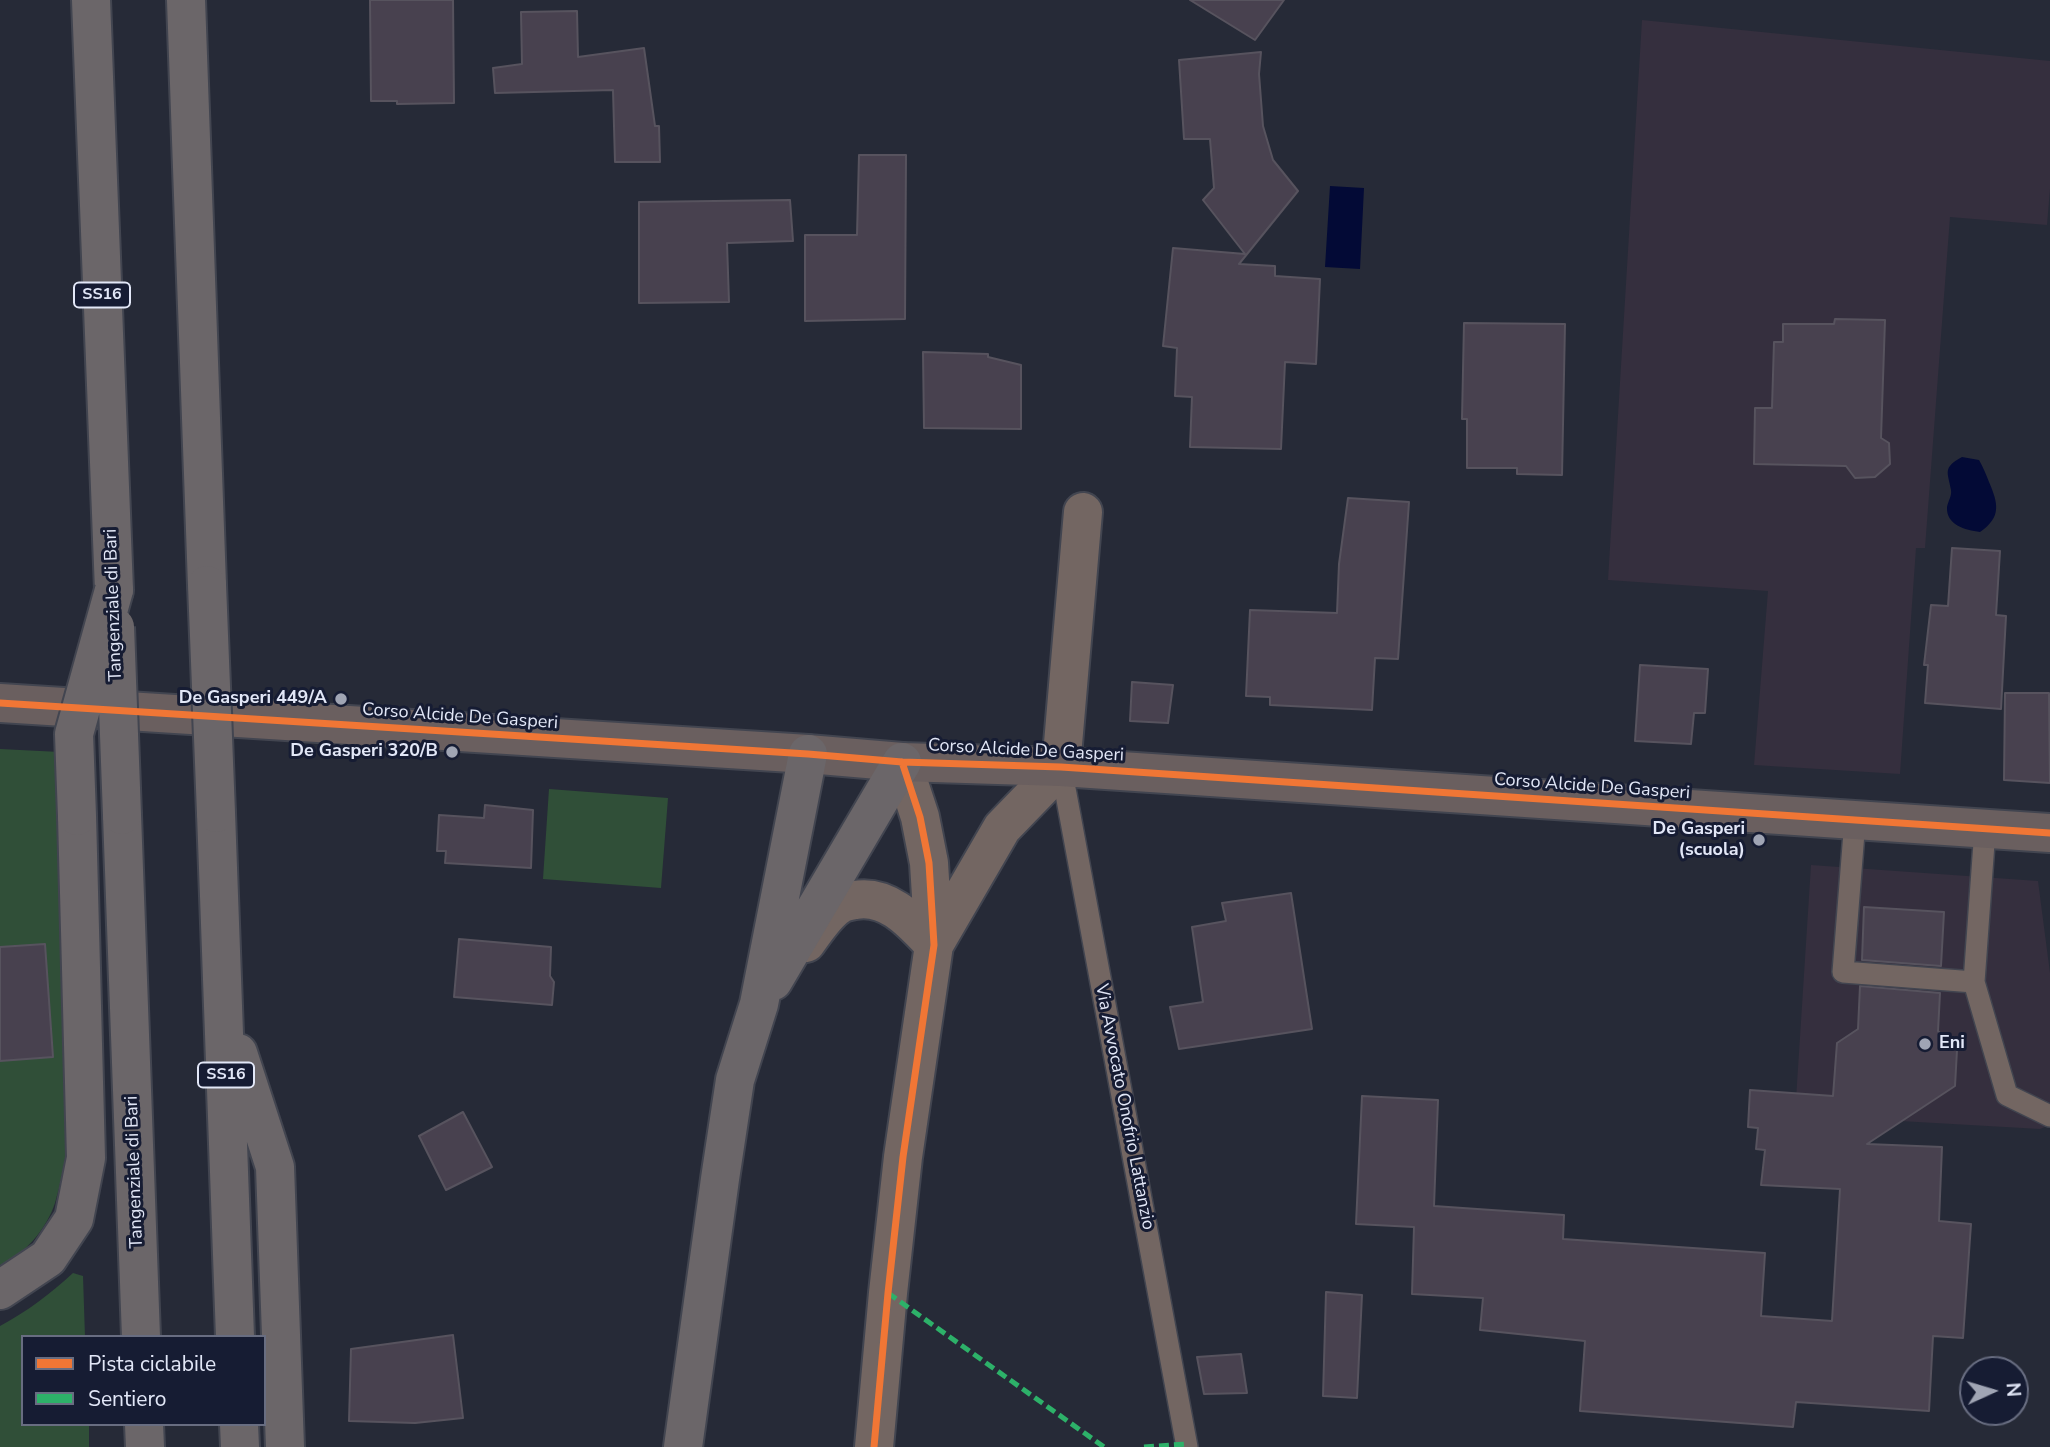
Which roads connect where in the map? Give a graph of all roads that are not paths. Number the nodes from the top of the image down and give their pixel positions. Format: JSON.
{"nodes":[{"id":1,"x":91,"y":0,"type":"edge"},
{"id":2,"x":186,"y":0,"type":"edge"},
{"id":3,"x":1083,"y":512,"type":"dead end"},
{"id":4,"x":114,"y":590,"type":"junction"},
{"id":5,"x":0,"y":703,"type":"edge"},
{"id":6,"x":808,"y":754,"type":"junction"},
{"id":7,"x":902,"y":762,"type":"junction"},
{"id":8,"x":1061,"y":767,"type":"junction"},
{"id":9,"x":1855,"y":820,"type":"junction"},
{"id":10,"x":1985,"y":829,"type":"junction"},
{"id":11,"x":2050,"y":833,"type":"edge"},
{"id":12,"x":934,"y":945,"type":"junction"},
{"id":13,"x":1974,"y":982,"type":"junction"},
{"id":14,"x":759,"y":1004,"type":"junction"},
{"id":15,"x":223,"y":1007,"type":"junction"},
{"id":16,"x":2050,"y":1116,"type":"edge"},
{"id":17,"x":0,"y":1290,"type":"edge"},
{"id":18,"x":141,"y":1335,"type":"edge"},
{"id":19,"x":235,"y":1335,"type":"edge"},
{"id":20,"x":144,"y":1426,"type":"edge"},
{"id":21,"x":239,"y":1426,"type":"edge"},
{"id":22,"x":681,"y":1438,"type":"edge"},
{"id":23,"x":145,"y":1447,"type":"edge"},
{"id":24,"x":240,"y":1447,"type":"edge"},
{"id":25,"x":285,"y":1447,"type":"edge"},
{"id":26,"x":874,"y":1447,"type":"edge"},
{"id":27,"x":1187,"y":1447,"type":"edge"}],
"edges":[{"from":1,"to":4,"type":"highway","name":"Tangenziale di Bari","number":"SS16"},
{"from":2,"to":15,"type":"highway","number":"SS16","bridge":true},
{"from":3,"to":8,"type":"street"},
{"from":4,"to":17,"type":"highway","bridge":true},
{"from":4,"to":18,"type":"highway","name":"Tangenziale di Bari","number":"SS16","bridge":true},
{"from":5,"to":6,"type":"street","name":"Corso Alcide De Gasperi"},
{"from":6,"to":7,"type":"street","name":"Corso Alcide De Gasperi"},
{"from":6,"to":14,"type":"highway"},
{"from":7,"to":8,"type":"street","name":"Corso Alcide De Gasperi"},
{"from":7,"to":12,"type":"street"},
{"from":7,"to":14,"type":"highway"},
{"from":8,"to":9,"type":"street","name":"Corso Alcide De Gasperi"},
{"from":8,"to":12,"type":"street"},
{"from":8,"to":27,"type":"lane","name":"Via Avvocato Onofrio Lattanzio"},
{"from":9,"to":10,"type":"street","name":"Corso Alcide De Gasperi"},
{"from":9,"to":13,"type":"lane"},
{"from":10,"to":11,"type":"street","name":"Corso Alcide De Gasperi"},
{"from":10,"to":13,"type":"lane"},
{"from":12,"to":14,"type":"street"},
{"from":12,"to":26,"type":"street"},
{"from":13,"to":16,"type":"lane"},
{"from":14,"to":22,"type":"highway"},
{"from":15,"to":19,"type":"highway","number":"SS16"},
{"from":15,"to":25,"type":"highway"},
{"from":20,"to":23,"type":"highway"},
{"from":21,"to":24,"type":"highway"}]}
